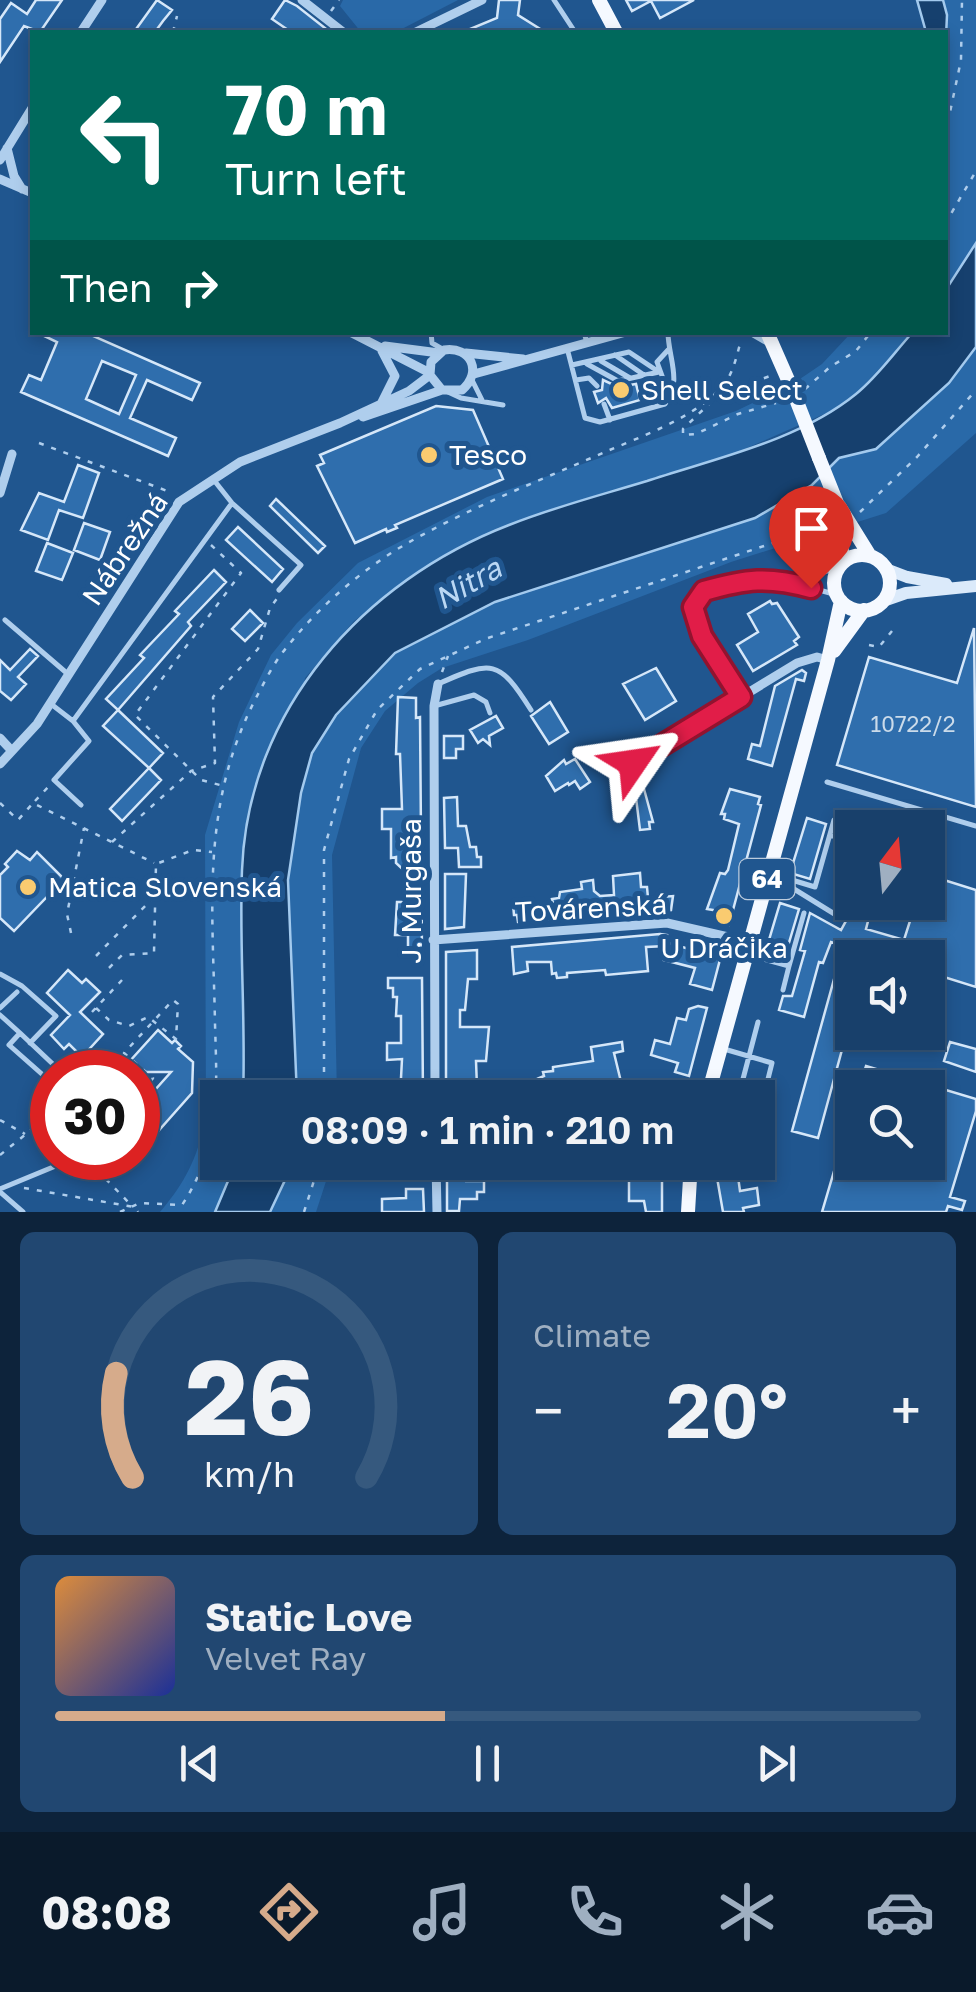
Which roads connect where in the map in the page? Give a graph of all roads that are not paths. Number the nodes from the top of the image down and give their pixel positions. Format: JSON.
{"nodes":[{"id":1,"x":102,"y":0,"type":"edge"},
{"id":2,"x":302,"y":0,"type":"edge"},
{"id":3,"x":482,"y":0,"type":"edge"},
{"id":4,"x":554,"y":0,"type":"edge"},
{"id":5,"x":600,"y":0,"type":"edge"},
{"id":6,"x":82,"y":30,"type":"edge"},
{"id":7,"x":342,"y":30,"type":"edge"},
{"id":8,"x":420,"y":30,"type":"edge"},
{"id":9,"x":573,"y":30,"type":"edge"},
{"id":10,"x":615,"y":30,"type":"edge"},
{"id":11,"x":30,"y":111,"type":"edge"},
{"id":12,"x":4,"y":150,"type":"edge"},
{"id":13,"x":0,"y":160,"type":"edge"},
{"id":14,"x":0,"y":179,"type":"edge"},
{"id":15,"x":0,"y":190,"type":"edge"},
{"id":16,"x":28,"y":191,"type":"edge"},
{"id":17,"x":356,"y":335,"type":"edge"},
{"id":18,"x":431,"y":335,"type":"edge"},
{"id":19,"x":668,"y":335,"type":"edge"},
{"id":20,"x":586,"y":338,"type":"edge"},
{"id":21,"x":770,"y":338,"type":"edge"},
{"id":22,"x":378,"y":346,"type":"junction"},
{"id":23,"x":568,"y":348,"type":"junction"},
{"id":24,"x":668,"y":350,"type":"junction"},
{"id":25,"x":441,"y":351,"type":"junction"},
{"id":26,"x":466,"y":353,"type":"junction"},
{"id":27,"x":615,"y":356,"type":"junction"},
{"id":28,"x":526,"y":359,"type":"junction"},
{"id":29,"x":598,"y":359,"type":"junction"},
{"id":30,"x":585,"y":362,"type":"junction"},
{"id":31,"x":572,"y":365,"type":"junction"},
{"id":32,"x":659,"y":372,"type":"junction"},
{"id":33,"x":430,"y":374,"type":"junction"},
{"id":34,"x":644,"y":375,"type":"junction"},
{"id":35,"x":473,"y":377,"type":"junction"},
{"id":36,"x":630,"y":378,"type":"junction"},
{"id":37,"x":576,"y":380,"type":"junction"},
{"id":38,"x":598,"y":386,"type":"dead end"},
{"id":39,"x":445,"y":391,"type":"junction"},
{"id":40,"x":670,"y":398,"type":"junction"},
{"id":41,"x":482,"y":400,"type":"junction"},
{"id":42,"x":381,"y":404,"type":"junction"},
{"id":43,"x":604,"y":404,"type":"dead end"},
{"id":44,"x":503,"y":405,"type":"dead end"},
{"id":45,"x":610,"y":420,"type":"junction"},
{"id":46,"x":340,"y":424,"type":"junction"},
{"id":47,"x":12,"y":454,"type":"dead end"},
{"id":48,"x":214,"y":479,"type":"junction"},
{"id":49,"x":0,"y":492,"type":"edge"},
{"id":50,"x":232,"y":502,"type":"junction"},
{"id":51,"x":837,"y":504,"type":"junction"},
{"id":52,"x":870,"y":556,"type":"junction"},
{"id":53,"x":840,"y":565,"type":"junction"},
{"id":54,"x":886,"y":569,"type":"junction"},
{"id":55,"x":777,"y":578,"type":"junction"},
{"id":56,"x":958,"y":586,"type":"junction"},
{"id":57,"x":976,"y":586,"type":"edge"},
{"id":58,"x":279,"y":590,"type":"road end"},
{"id":59,"x":839,"y":598,"type":"junction"},
{"id":60,"x":883,"y":600,"type":"junction"},
{"id":61,"x":864,"y":610,"type":"junction"},
{"id":62,"x":5,"y":620,"type":"dead end"},
{"id":63,"x":828,"y":660,"type":"junction"},
{"id":64,"x":69,"y":674,"type":"junction"},
{"id":65,"x":438,"y":684,"type":"joint"},
{"id":66,"x":741,"y":697,"type":"junction"},
{"id":67,"x":51,"y":704,"type":"junction"},
{"id":68,"x":434,"y":706,"type":"junction"},
{"id":69,"x":531,"y":710,"type":"dead end"},
{"id":70,"x":490,"y":713,"type":"dead end"},
{"id":71,"x":73,"y":721,"type":"junction"},
{"id":72,"x":0,"y":738,"type":"edge"},
{"id":73,"x":12,"y":752,"type":"junction"},
{"id":74,"x":633,"y":763,"type":"dead end"},
{"id":75,"x":0,"y":764,"type":"edge"},
{"id":76,"x":827,"y":782,"type":"dead end"},
{"id":77,"x":80,"y":806,"type":"dead end"},
{"id":78,"x":834,"y":820,"type":"dead end"},
{"id":79,"x":976,"y":826,"type":"edge"},
{"id":80,"x":830,"y":835,"type":"junction"},
{"id":81,"x":835,"y":836,"type":"edge"},
{"id":82,"x":769,"y":873,"type":"junction"},
{"id":83,"x":785,"y":878,"type":"junction"},
{"id":84,"x":804,"y":913,"type":"dead end"},
{"id":85,"x":835,"y":914,"type":"edge"},
{"id":86,"x":433,"y":940,"type":"junction"},
{"id":87,"x":748,"y":948,"type":"junction"},
{"id":88,"x":789,"y":966,"type":"junction"},
{"id":89,"x":0,"y":974,"type":"edge"},
{"id":90,"x":782,"y":990,"type":"dead end"},
{"id":91,"x":16,"y":992,"type":"dead end"},
{"id":92,"x":0,"y":1011,"type":"edge"},
{"id":93,"x":758,"y":1022,"type":"dead end"},
{"id":94,"x":20,"y":1033,"type":"junction"},
{"id":95,"x":30,"y":1043,"type":"junction"},
{"id":96,"x":721,"y":1048,"type":"junction"},
{"id":97,"x":38,"y":1050,"type":"edge"},
{"id":98,"x":749,"y":1056,"type":"junction"},
{"id":99,"x":30,"y":1064,"type":"edge"},
{"id":100,"x":434,"y":1080,"type":"edge"},
{"id":101,"x":713,"y":1080,"type":"edge"},
{"id":102,"x":743,"y":1080,"type":"edge"},
{"id":103,"x":768,"y":1080,"type":"edge"},
{"id":104,"x":30,"y":1176,"type":"edge"},
{"id":105,"x":436,"y":1180,"type":"edge"},
{"id":106,"x":690,"y":1180,"type":"edge"},
{"id":107,"x":0,"y":1191,"type":"edge"},
{"id":108,"x":24,"y":1212,"type":"edge"},
{"id":109,"x":437,"y":1212,"type":"edge"},
{"id":110,"x":688,"y":1212,"type":"edge"}],
"edges":[{"from":1,"to":6,"type":"street"},
{"from":2,"to":7,"type":"street"},
{"from":3,"to":8,"type":"street"},
{"from":4,"to":9,"type":"lane"},
{"from":5,"to":10,"type":"main road"},
{"from":11,"to":12,"type":"street"},
{"from":12,"to":13,"type":"street"},
{"from":12,"to":16,"type":"street"},
{"from":14,"to":16,"type":"street"},
{"from":15,"to":16,"type":"street"},
{"from":17,"to":22,"type":"street"},
{"from":18,"to":25,"type":"lane"},
{"from":19,"to":24,"type":"lane"},
{"from":20,"to":23,"type":"street"},
{"from":21,"to":51,"type":"main road","number":"64","bridge":true},
{"from":22,"to":25,"type":"street"},
{"from":22,"to":33,"type":"street"},
{"from":22,"to":42,"type":"street"},
{"from":23,"to":28,"type":"street"},
{"from":23,"to":31,"type":"lane"},
{"from":24,"to":32,"type":"lane"},
{"from":24,"to":40,"type":"lane"},
{"from":25,"to":26,"type":"street"},
{"from":25,"to":33,"type":"street"},
{"from":26,"to":28,"type":"street"},
{"from":26,"to":35,"type":"street"},
{"from":27,"to":29,"type":"lane"},
{"from":27,"to":32,"type":"lane"},
{"from":27,"to":34,"type":"lane"},
{"from":28,"to":35,"type":"street"},
{"from":29,"to":30,"type":"lane"},
{"from":29,"to":36,"type":"lane"},
{"from":30,"to":31,"type":"lane"},
{"from":30,"to":36,"type":"lane"},
{"from":31,"to":37,"type":"lane"},
{"from":32,"to":34,"type":"lane"},
{"from":32,"to":40,"type":"lane"},
{"from":33,"to":39,"type":"street"},
{"from":33,"to":42,"type":"street","name":"Nábrežná"},
{"from":34,"to":36,"type":"lane"},
{"from":35,"to":39,"type":"street"},
{"from":35,"to":41,"type":"lane"},
{"from":37,"to":38,"type":"lane"},
{"from":37,"to":45,"type":"lane"},
{"from":39,"to":41,"type":"lane"},
{"from":39,"to":46,"type":"street","name":"Nábrežná"},
{"from":40,"to":45,"type":"lane"},
{"from":41,"to":44,"type":"lane"},
{"from":42,"to":46,"type":"street","name":"Nábrežná"},
{"from":43,"to":45,"type":"lane"},
{"from":46,"to":48,"type":"street","name":"Nábrežná"},
{"from":47,"to":49,"type":"street"},
{"from":48,"to":50,"type":"lane"},
{"from":48,"to":64,"type":"street","name":"Nábrežná"},
{"from":50,"to":58,"type":"lane"},
{"from":50,"to":71,"type":"lane"},
{"from":51,"to":52,"type":"main road","number":"64"},
{"from":51,"to":53,"type":"main road","number":"64"},
{"from":52,"to":53,"type":"main road"},
{"from":52,"to":54,"type":"main road","number":"64"},
{"from":53,"to":55,"type":"lane"},
{"from":53,"to":59,"type":"main road","number":"64"},
{"from":54,"to":56,"type":"street"},
{"from":54,"to":60,"type":"main road"},
{"from":55,"to":59,"type":"lane"},
{"from":55,"to":66,"type":"lane"},
{"from":56,"to":57,"type":"street"},
{"from":56,"to":60,"type":"street"},
{"from":59,"to":61,"type":"main road"},
{"from":59,"to":63,"type":"main road","number":"64"},
{"from":60,"to":61,"type":"main road","number":"64"},
{"from":61,"to":63,"type":"main road","number":"64"},
{"from":62,"to":64,"type":"lane"},
{"from":63,"to":66,"type":"street"},
{"from":63,"to":82,"type":"main road","number":"64"},
{"from":64,"to":67,"type":"street","name":"Nábrežná"},
{"from":65,"to":68,"type":"street","name":"J. Murgaša"},
{"from":65,"to":69,"type":"lane"},
{"from":66,"to":74,"type":"street"},
{"from":67,"to":71,"type":"lane"},
{"from":67,"to":73,"type":"street","name":"Nábrežná"},
{"from":68,"to":70,"type":"lane"},
{"from":68,"to":86,"type":"street","name":"J. Murgaša"},
{"from":71,"to":77,"type":"lane"},
{"from":72,"to":73,"type":"street"},
{"from":73,"to":75,"type":"street","name":"Nábrežná"},
{"from":76,"to":79,"type":"lane"},
{"from":78,"to":80,"type":"lane"},
{"from":80,"to":81,"type":"lane"},
{"from":80,"to":83,"type":"lane"},
{"from":82,"to":83,"type":"lane"},
{"from":82,"to":87,"type":"main road","number":"64"},
{"from":83,"to":85,"type":"lane"},
{"from":84,"to":88,"type":"lane"},
{"from":86,"to":87,"type":"street","name":"Továrenská"},
{"from":86,"to":100,"type":"street","name":"J. Murgaša"},
{"from":87,"to":88,"type":"lane"},
{"from":87,"to":96,"type":"main road","number":"64"},
{"from":88,"to":90,"type":"lane"},
{"from":89,"to":95,"type":"lane"},
{"from":91,"to":92,"type":"lane"},
{"from":92,"to":94,"type":"lane"},
{"from":93,"to":98,"type":"lane"},
{"from":94,"to":95,"type":"lane"},
{"from":94,"to":99,"type":"lane"},
{"from":95,"to":97,"type":"lane"},
{"from":96,"to":98,"type":"lane"},
{"from":96,"to":101,"type":"main road","number":"64"},
{"from":98,"to":102,"type":"lane"},
{"from":98,"to":103,"type":"lane"},
{"from":104,"to":107,"type":"lane"},
{"from":105,"to":109,"type":"street"},
{"from":106,"to":110,"type":"main road"},
{"from":107,"to":108,"type":"lane"}]}
